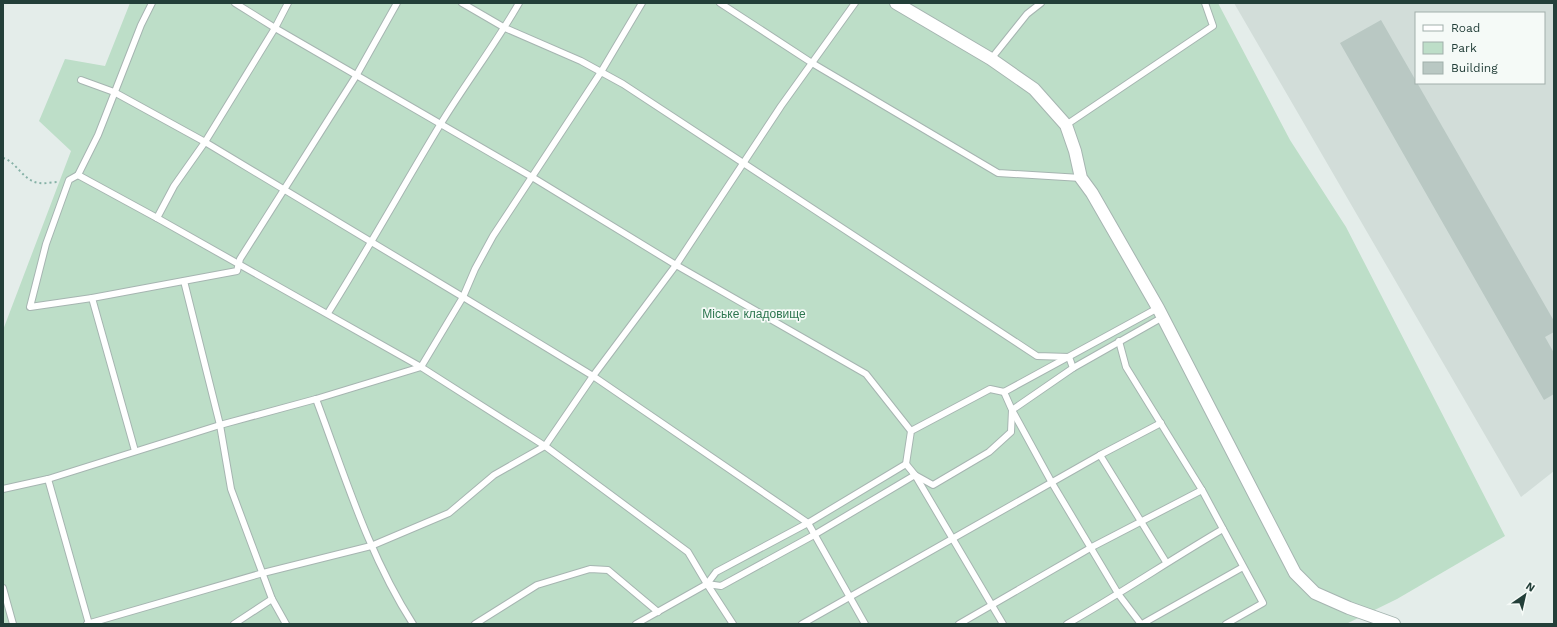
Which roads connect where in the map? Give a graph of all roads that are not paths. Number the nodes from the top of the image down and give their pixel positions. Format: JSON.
{"nodes":[{"id":1,"x":152,"y":3,"type":"edge"},
{"id":2,"x":235,"y":3,"type":"edge"},
{"id":3,"x":288,"y":3,"type":"edge"},
{"id":4,"x":397,"y":3,"type":"edge"},
{"id":5,"x":462,"y":3,"type":"edge"},
{"id":6,"x":519,"y":3,"type":"edge"},
{"id":7,"x":642,"y":3,"type":"edge"},
{"id":8,"x":720,"y":3,"type":"edge"},
{"id":9,"x":855,"y":3,"type":"edge"},
{"id":10,"x":896,"y":3,"type":"edge"},
{"id":11,"x":1040,"y":3,"type":"edge"},
{"id":12,"x":1205,"y":3,"type":"edge"},
{"id":13,"x":275,"y":28,"type":"junction"},
{"id":14,"x":505,"y":28,"type":"junction"},
{"id":15,"x":991,"y":59,"type":"junction"},
{"id":16,"x":812,"y":62,"type":"junction"},
{"id":17,"x":601,"y":72,"type":"junction"},
{"id":18,"x":356,"y":76,"type":"junction"},
{"id":19,"x":81,"y":80,"type":"dead end"},
{"id":20,"x":114,"y":92,"type":"junction"},
{"id":21,"x":440,"y":124,"type":"junction"},
{"id":22,"x":1066,"y":125,"type":"junction"},
{"id":23,"x":205,"y":142,"type":"junction"},
{"id":24,"x":743,"y":163,"type":"junction"},
{"id":25,"x":78,"y":175,"type":"junction"},
{"id":26,"x":532,"y":177,"type":"junction"},
{"id":27,"x":1081,"y":178,"type":"junction"},
{"id":28,"x":284,"y":191,"type":"junction"},
{"id":29,"x":158,"y":218,"type":"junction"},
{"id":30,"x":372,"y":242,"type":"junction"},
{"id":31,"x":240,"y":264,"type":"junction"},
{"id":32,"x":676,"y":264,"type":"junction"},
{"id":33,"x":184,"y":281,"type":"junction"},
{"id":34,"x":463,"y":297,"type":"junction"},
{"id":35,"x":92,"y":298,"type":"junction"},
{"id":36,"x":1161,"y":312,"type":"junction"},
{"id":37,"x":328,"y":314,"type":"junction"},
{"id":38,"x":1119,"y":342,"type":"junction"},
{"id":39,"x":1069,"y":356,"type":"junction"},
{"id":40,"x":421,"y":367,"type":"junction"},
{"id":41,"x":1073,"y":368,"type":"junction"},
{"id":42,"x":592,"y":376,"type":"junction"},
{"id":43,"x":1004,"y":392,"type":"junction"},
{"id":44,"x":316,"y":399,"type":"junction"},
{"id":45,"x":1012,"y":410,"type":"junction"},
{"id":46,"x":1162,"y":422,"type":"junction"},
{"id":47,"x":220,"y":425,"type":"junction"},
{"id":48,"x":911,"y":431,"type":"junction"},
{"id":49,"x":545,"y":446,"type":"junction"},
{"id":50,"x":135,"y":451,"type":"junction"},
{"id":51,"x":1100,"y":455,"type":"junction"},
{"id":52,"x":906,"y":464,"type":"junction"},
{"id":53,"x":915,"y":475,"type":"junction"},
{"id":54,"x":48,"y":479,"type":"junction"},
{"id":55,"x":1052,"y":483,"type":"junction"},
{"id":56,"x":3,"y":489,"type":"edge"},
{"id":57,"x":1202,"y":490,"type":"junction"},
{"id":58,"x":1142,"y":522,"type":"junction"},
{"id":59,"x":808,"y":523,"type":"junction"},
{"id":60,"x":1222,"y":529,"type":"junction"},
{"id":61,"x":814,"y":535,"type":"junction"},
{"id":62,"x":953,"y":540,"type":"junction"},
{"id":63,"x":371,"y":546,"type":"junction"},
{"id":64,"x":1092,"y":548,"type":"junction"},
{"id":65,"x":1166,"y":562,"type":"junction"},
{"id":66,"x":1243,"y":568,"type":"junction"},
{"id":67,"x":263,"y":573,"type":"junction"},
{"id":68,"x":706,"y":584,"type":"junction"},
{"id":69,"x":3,"y":588,"type":"edge"},
{"id":70,"x":1119,"y":595,"type":"junction"},
{"id":71,"x":272,"y":598,"type":"junction"},
{"id":72,"x":851,"y":598,"type":"junction"},
{"id":73,"x":991,"y":606,"type":"junction"},
{"id":74,"x":658,"y":612,"type":"junction"},
{"id":75,"x":12,"y":624,"type":"edge"},
{"id":76,"x":88,"y":624,"type":"edge"},
{"id":77,"x":234,"y":624,"type":"edge"},
{"id":78,"x":286,"y":624,"type":"edge"},
{"id":79,"x":413,"y":624,"type":"edge"},
{"id":80,"x":475,"y":624,"type":"edge"},
{"id":81,"x":636,"y":624,"type":"edge"},
{"id":82,"x":734,"y":624,"type":"edge"},
{"id":83,"x":802,"y":624,"type":"edge"},
{"id":84,"x":865,"y":624,"type":"edge"},
{"id":85,"x":959,"y":624,"type":"edge"},
{"id":86,"x":1003,"y":624,"type":"edge"},
{"id":87,"x":1068,"y":624,"type":"edge"},
{"id":88,"x":1141,"y":624,"type":"edge"},
{"id":89,"x":1226,"y":624,"type":"edge"},
{"id":90,"x":1394,"y":624,"type":"edge"}],
"edges":[{"from":1,"to":20,"type":"lane"},
{"from":2,"to":13,"type":"lane"},
{"from":3,"to":13,"type":"lane"},
{"from":4,"to":18,"type":"lane"},
{"from":5,"to":14,"type":"lane"},
{"from":6,"to":14,"type":"lane"},
{"from":7,"to":17,"type":"lane"},
{"from":8,"to":16,"type":"lane"},
{"from":9,"to":16,"type":"lane"},
{"from":10,"to":15,"type":"street"},
{"from":11,"to":15,"type":"lane"},
{"from":12,"to":22,"type":"lane"},
{"from":13,"to":18,"type":"lane"},
{"from":13,"to":23,"type":"lane"},
{"from":14,"to":17,"type":"lane"},
{"from":14,"to":21,"type":"lane"},
{"from":15,"to":22,"type":"street"},
{"from":16,"to":24,"type":"lane"},
{"from":16,"to":27,"type":"lane"},
{"from":17,"to":24,"type":"lane"},
{"from":17,"to":26,"type":"lane"},
{"from":18,"to":21,"type":"lane"},
{"from":18,"to":28,"type":"lane"},
{"from":19,"to":20,"type":"lane"},
{"from":20,"to":23,"type":"lane"},
{"from":20,"to":25,"type":"lane"},
{"from":21,"to":26,"type":"lane"},
{"from":21,"to":30,"type":"lane"},
{"from":22,"to":27,"type":"street"},
{"from":23,"to":28,"type":"lane"},
{"from":23,"to":29,"type":"lane"},
{"from":24,"to":32,"type":"lane"},
{"from":24,"to":39,"type":"lane"},
{"from":25,"to":29,"type":"lane"},
{"from":25,"to":35,"type":"lane"},
{"from":26,"to":32,"type":"lane"},
{"from":26,"to":34,"type":"lane"},
{"from":27,"to":36,"type":"street"},
{"from":28,"to":30,"type":"lane"},
{"from":28,"to":31,"type":"lane"},
{"from":29,"to":31,"type":"lane"},
{"from":30,"to":34,"type":"lane"},
{"from":30,"to":37,"type":"lane"},
{"from":31,"to":33,"type":"lane"},
{"from":31,"to":37,"type":"lane"},
{"from":32,"to":42,"type":"lane"},
{"from":32,"to":48,"type":"lane"},
{"from":33,"to":35,"type":"lane"},
{"from":33,"to":47,"type":"lane"},
{"from":34,"to":40,"type":"lane"},
{"from":34,"to":42,"type":"lane"},
{"from":35,"to":50,"type":"lane"},
{"from":36,"to":38,"type":"lane"},
{"from":36,"to":39,"type":"lane"},
{"from":36,"to":90,"type":"street"},
{"from":37,"to":40,"type":"lane"},
{"from":38,"to":41,"type":"lane"},
{"from":38,"to":46,"type":"lane"},
{"from":39,"to":41,"type":"lane"},
{"from":39,"to":43,"type":"lane"},
{"from":40,"to":44,"type":"lane"},
{"from":40,"to":49,"type":"lane"},
{"from":41,"to":45,"type":"lane"},
{"from":42,"to":49,"type":"lane"},
{"from":42,"to":59,"type":"lane"},
{"from":43,"to":45,"type":"lane"},
{"from":43,"to":48,"type":"lane"},
{"from":44,"to":47,"type":"lane"},
{"from":44,"to":63,"type":"lane"},
{"from":45,"to":53,"type":"lane"},
{"from":45,"to":55,"type":"lane"},
{"from":46,"to":51,"type":"lane"},
{"from":46,"to":57,"type":"lane"},
{"from":47,"to":50,"type":"lane"},
{"from":47,"to":67,"type":"lane"},
{"from":48,"to":52,"type":"lane"},
{"from":49,"to":63,"type":"lane"},
{"from":49,"to":68,"type":"lane"},
{"from":50,"to":54,"type":"lane"},
{"from":51,"to":55,"type":"lane"},
{"from":51,"to":58,"type":"lane"},
{"from":52,"to":53,"type":"lane"},
{"from":52,"to":59,"type":"lane"},
{"from":53,"to":61,"type":"lane"},
{"from":53,"to":62,"type":"lane"},
{"from":54,"to":56,"type":"lane"},
{"from":54,"to":76,"type":"lane"},
{"from":55,"to":62,"type":"lane"},
{"from":55,"to":64,"type":"lane"},
{"from":57,"to":58,"type":"lane"},
{"from":57,"to":60,"type":"lane"},
{"from":58,"to":64,"type":"lane"},
{"from":58,"to":65,"type":"lane"},
{"from":59,"to":61,"type":"lane"},
{"from":59,"to":68,"type":"lane"},
{"from":60,"to":65,"type":"lane"},
{"from":60,"to":66,"type":"lane"},
{"from":61,"to":68,"type":"lane"},
{"from":61,"to":72,"type":"lane"},
{"from":62,"to":72,"type":"lane"},
{"from":62,"to":73,"type":"lane"},
{"from":63,"to":67,"type":"lane"},
{"from":63,"to":79,"type":"lane"},
{"from":64,"to":70,"type":"lane"},
{"from":64,"to":73,"type":"lane"},
{"from":65,"to":70,"type":"lane"},
{"from":66,"to":88,"type":"lane"},
{"from":66,"to":89,"type":"lane"},
{"from":67,"to":71,"type":"lane"},
{"from":67,"to":76,"type":"lane"},
{"from":68,"to":74,"type":"lane"},
{"from":68,"to":82,"type":"lane"},
{"from":69,"to":75,"type":"lane"},
{"from":70,"to":87,"type":"lane"},
{"from":70,"to":88,"type":"lane"},
{"from":71,"to":77,"type":"lane"},
{"from":71,"to":78,"type":"lane"},
{"from":72,"to":83,"type":"lane"},
{"from":72,"to":84,"type":"lane"},
{"from":73,"to":85,"type":"lane"},
{"from":73,"to":86,"type":"lane"},
{"from":74,"to":80,"type":"lane"},
{"from":74,"to":81,"type":"lane"}]}
